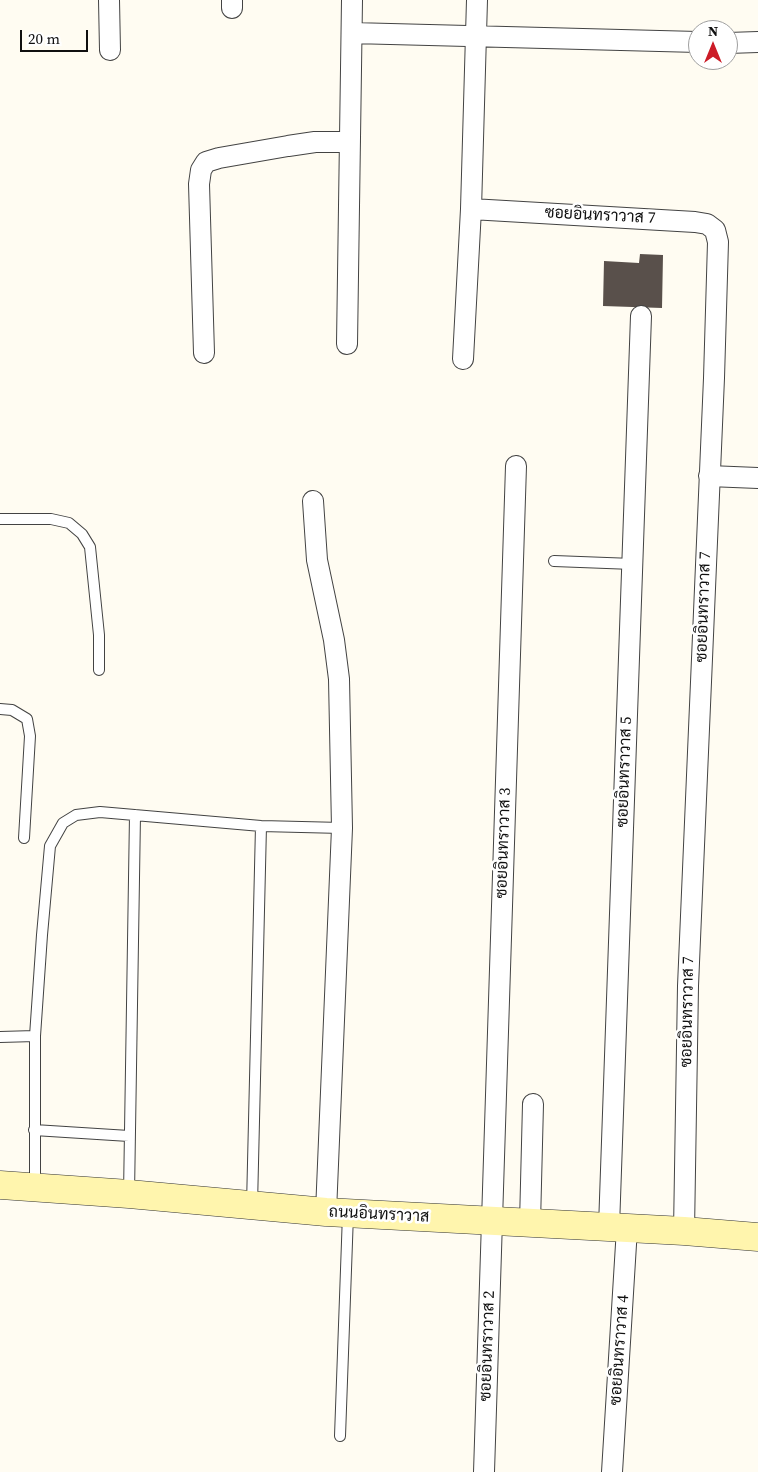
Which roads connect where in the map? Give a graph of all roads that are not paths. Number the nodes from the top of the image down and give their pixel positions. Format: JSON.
{"nodes":[{"id":1,"x":109,"y":0,"type":"edge"},
{"id":2,"x":352,"y":0,"type":"edge"},
{"id":3,"x":477,"y":0,"type":"edge"},
{"id":4,"x":352,"y":33,"type":"junction"},
{"id":5,"x":475,"y":36,"type":"junction"},
{"id":6,"x":688,"y":42,"type":"edge"},
{"id":7,"x":758,"y":42,"type":"edge"},
{"id":8,"x":738,"y":43,"type":"edge"},
{"id":9,"x":110,"y":50,"type":"dead end"},
{"id":10,"x":350,"y":142,"type":"junction"},
{"id":11,"x":471,"y":209,"type":"junction"},
{"id":12,"x":641,"y":316,"type":"dead end"},
{"id":13,"x":347,"y":344,"type":"dead end"},
{"id":14,"x":204,"y":353,"type":"dead end"},
{"id":15,"x":463,"y":359,"type":"dead end"},
{"id":16,"x":516,"y":466,"type":"dead end"},
{"id":17,"x":709,"y":476,"type":"junction"},
{"id":18,"x":758,"y":478,"type":"edge"},
{"id":19,"x":313,"y":501,"type":"dead end"},
{"id":20,"x":0,"y":519,"type":"edge"},
{"id":21,"x":554,"y":561,"type":"dead end"},
{"id":22,"x":633,"y":564,"type":"junction"},
{"id":23,"x":99,"y":670,"type":"dead end"},
{"id":24,"x":0,"y":709,"type":"edge"},
{"id":25,"x":135,"y":815,"type":"junction"},
{"id":26,"x":261,"y":826,"type":"junction"},
{"id":27,"x":342,"y":828,"type":"junction"},
{"id":28,"x":24,"y":838,"type":"dead end"},
{"id":29,"x":36,"y":1036,"type":"junction"},
{"id":30,"x":0,"y":1037,"type":"edge"},
{"id":31,"x":533,"y":1104,"type":"dead end"},
{"id":32,"x":34,"y":1130,"type":"junction"},
{"id":33,"x":129,"y":1136,"type":"junction"},
{"id":34,"x":0,"y":1186,"type":"edge"},
{"id":35,"x":35,"y":1188,"type":"junction"},
{"id":36,"x":129,"y":1194,"type":"junction"},
{"id":37,"x":252,"y":1206,"type":"junction"},
{"id":38,"x":337,"y":1213,"type":"junction"},
{"id":39,"x":493,"y":1221,"type":"junction"},
{"id":40,"x":530,"y":1223,"type":"junction"},
{"id":41,"x":618,"y":1228,"type":"junction"},
{"id":42,"x":684,"y":1231,"type":"junction"},
{"id":43,"x":758,"y":1237,"type":"edge"},
{"id":44,"x":340,"y":1436,"type":"dead end"},
{"id":45,"x":484,"y":1472,"type":"edge"},
{"id":46,"x":612,"y":1472,"type":"edge"}],
"edges":[{"from":1,"to":9,"type":"street"},
{"from":2,"to":4,"type":"street"},
{"from":3,"to":5,"type":"street"},
{"from":4,"to":5,"type":"street"},
{"from":4,"to":10,"type":"street"},
{"from":5,"to":6,"type":"street"},
{"from":5,"to":11,"type":"street"},
{"from":7,"to":8,"type":"street"},
{"from":10,"to":13,"type":"street"},
{"from":10,"to":14,"type":"street"},
{"from":11,"to":15,"type":"street"},
{"from":11,"to":17,"type":"street","name":"ซอยอินทราวาส 7"},
{"from":12,"to":22,"type":"street","name":"ซอยอินทราวาส 5"},
{"from":16,"to":39,"type":"street","name":"ซอยอินทราวาส 3"},
{"from":17,"to":18,"type":"street"},
{"from":17,"to":42,"type":"street","name":"ซอยอินทราวาส 7"},
{"from":19,"to":27,"type":"street"},
{"from":20,"to":23,"type":"lane"},
{"from":21,"to":22,"type":"lane"},
{"from":22,"to":41,"type":"street","name":"ซอยอินทราวาส 5"},
{"from":24,"to":28,"type":"lane"},
{"from":25,"to":26,"type":"lane"},
{"from":25,"to":29,"type":"lane"},
{"from":25,"to":33,"type":"lane"},
{"from":26,"to":27,"type":"lane"},
{"from":26,"to":37,"type":"lane"},
{"from":27,"to":38,"type":"street"},
{"from":29,"to":30,"type":"lane"},
{"from":29,"to":32,"type":"lane"},
{"from":31,"to":40,"type":"street"},
{"from":32,"to":33,"type":"lane"},
{"from":32,"to":35,"type":"lane"},
{"from":33,"to":36,"type":"lane"},
{"from":34,"to":35,"type":"street","name":"ถนนอินทราวาส"},
{"from":35,"to":36,"type":"street","name":"ถนนอินทราวาส"},
{"from":36,"to":37,"type":"street","name":"ถนนอินทราวาส"},
{"from":37,"to":38,"type":"street","name":"ถนนอินทราวาส"},
{"from":38,"to":39,"type":"street","name":"ถนนอินทราวาส"},
{"from":38,"to":44,"type":"lane"},
{"from":39,"to":40,"type":"street","name":"ถนนอินทราวาส"},
{"from":39,"to":45,"type":"street","name":"ซอยอินทราวาส 2"},
{"from":40,"to":41,"type":"street","name":"ถนนอินทราวาส"},
{"from":41,"to":42,"type":"street","name":"ถนนอินทราวาส"},
{"from":41,"to":46,"type":"street","name":"ซอยอินทราวาส 4"},
{"from":42,"to":43,"type":"street","name":"ถนนอินทราวาส"}]}
